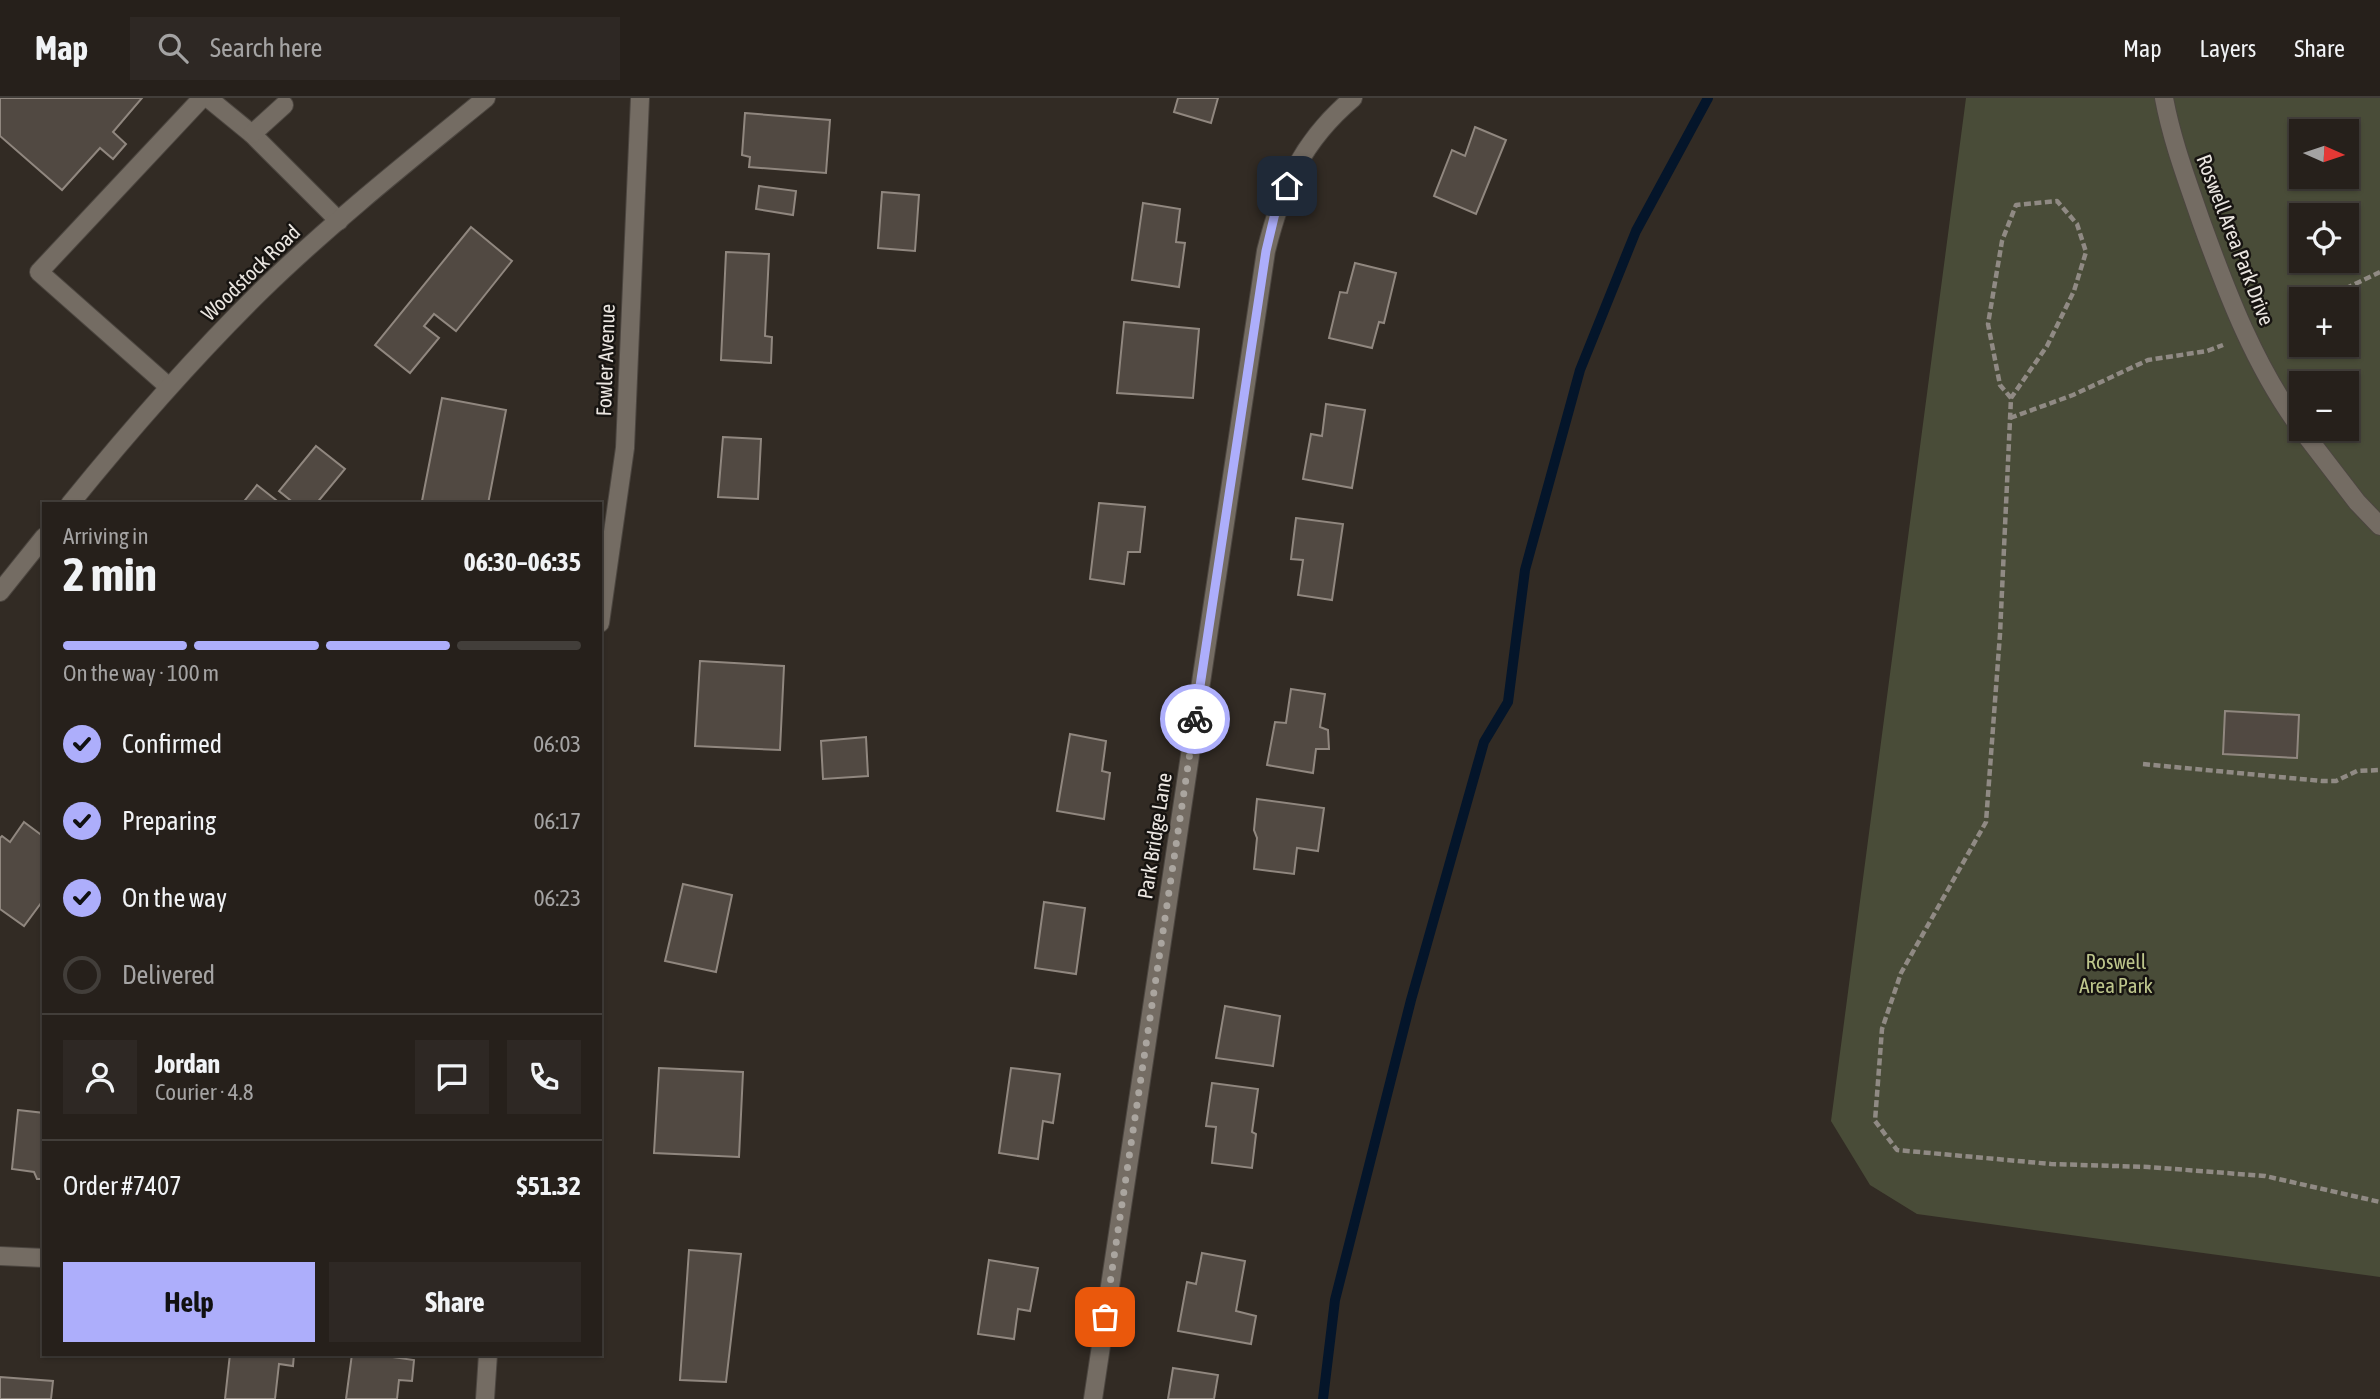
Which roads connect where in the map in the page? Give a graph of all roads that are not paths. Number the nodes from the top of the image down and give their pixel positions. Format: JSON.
{"nodes":[{"id":1,"x":202,"y":98,"type":"edge"},
{"id":2,"x":208,"y":98,"type":"edge"},
{"id":3,"x":486,"y":98,"type":"edge"},
{"id":4,"x":640,"y":98,"type":"edge"},
{"id":5,"x":1353,"y":98,"type":"edge"},
{"id":6,"x":2164,"y":98,"type":"edge"},
{"id":7,"x":284,"y":105,"type":"dead end"},
{"id":8,"x":252,"y":134,"type":"junction"},
{"id":9,"x":339,"y":221,"type":"junction"},
{"id":10,"x":169,"y":387,"type":"junction"},
{"id":11,"x":2289,"y":412,"type":"edge"},
{"id":12,"x":2310,"y":441,"type":"edge"},
{"id":13,"x":73,"y":502,"type":"edge"},
{"id":14,"x":2380,"y":526,"type":"edge"},
{"id":15,"x":42,"y":540,"type":"edge"},
{"id":16,"x":0,"y":592,"type":"edge"},
{"id":17,"x":602,"y":609,"type":"edge"},
{"id":18,"x":0,"y":1256,"type":"edge"},
{"id":19,"x":42,"y":1258,"type":"edge"},
{"id":20,"x":488,"y":1356,"type":"edge"},
{"id":21,"x":485,"y":1399,"type":"edge"},
{"id":22,"x":1093,"y":1399,"type":"edge"}],
"edges":[{"from":1,"to":10,"type":"street"},
{"from":2,"to":8,"type":"street"},
{"from":3,"to":9,"type":"street","name":"Woodstock Road"},
{"from":4,"to":17,"type":"street","name":"Fowler Avenue"},
{"from":5,"to":22,"type":"street","name":"Park Bridge Lane"},
{"from":6,"to":11,"type":"street","name":"Roswell Area Park Drive"},
{"from":7,"to":8,"type":"street"},
{"from":8,"to":9,"type":"street"},
{"from":9,"to":10,"type":"street","name":"Woodstock Road"},
{"from":10,"to":13,"type":"street","name":"Woodstock Road"},
{"from":12,"to":14,"type":"street","name":"Roswell Area Park Drive"},
{"from":15,"to":16,"type":"street"},
{"from":18,"to":19,"type":"street"},
{"from":20,"to":21,"type":"street"}]}
